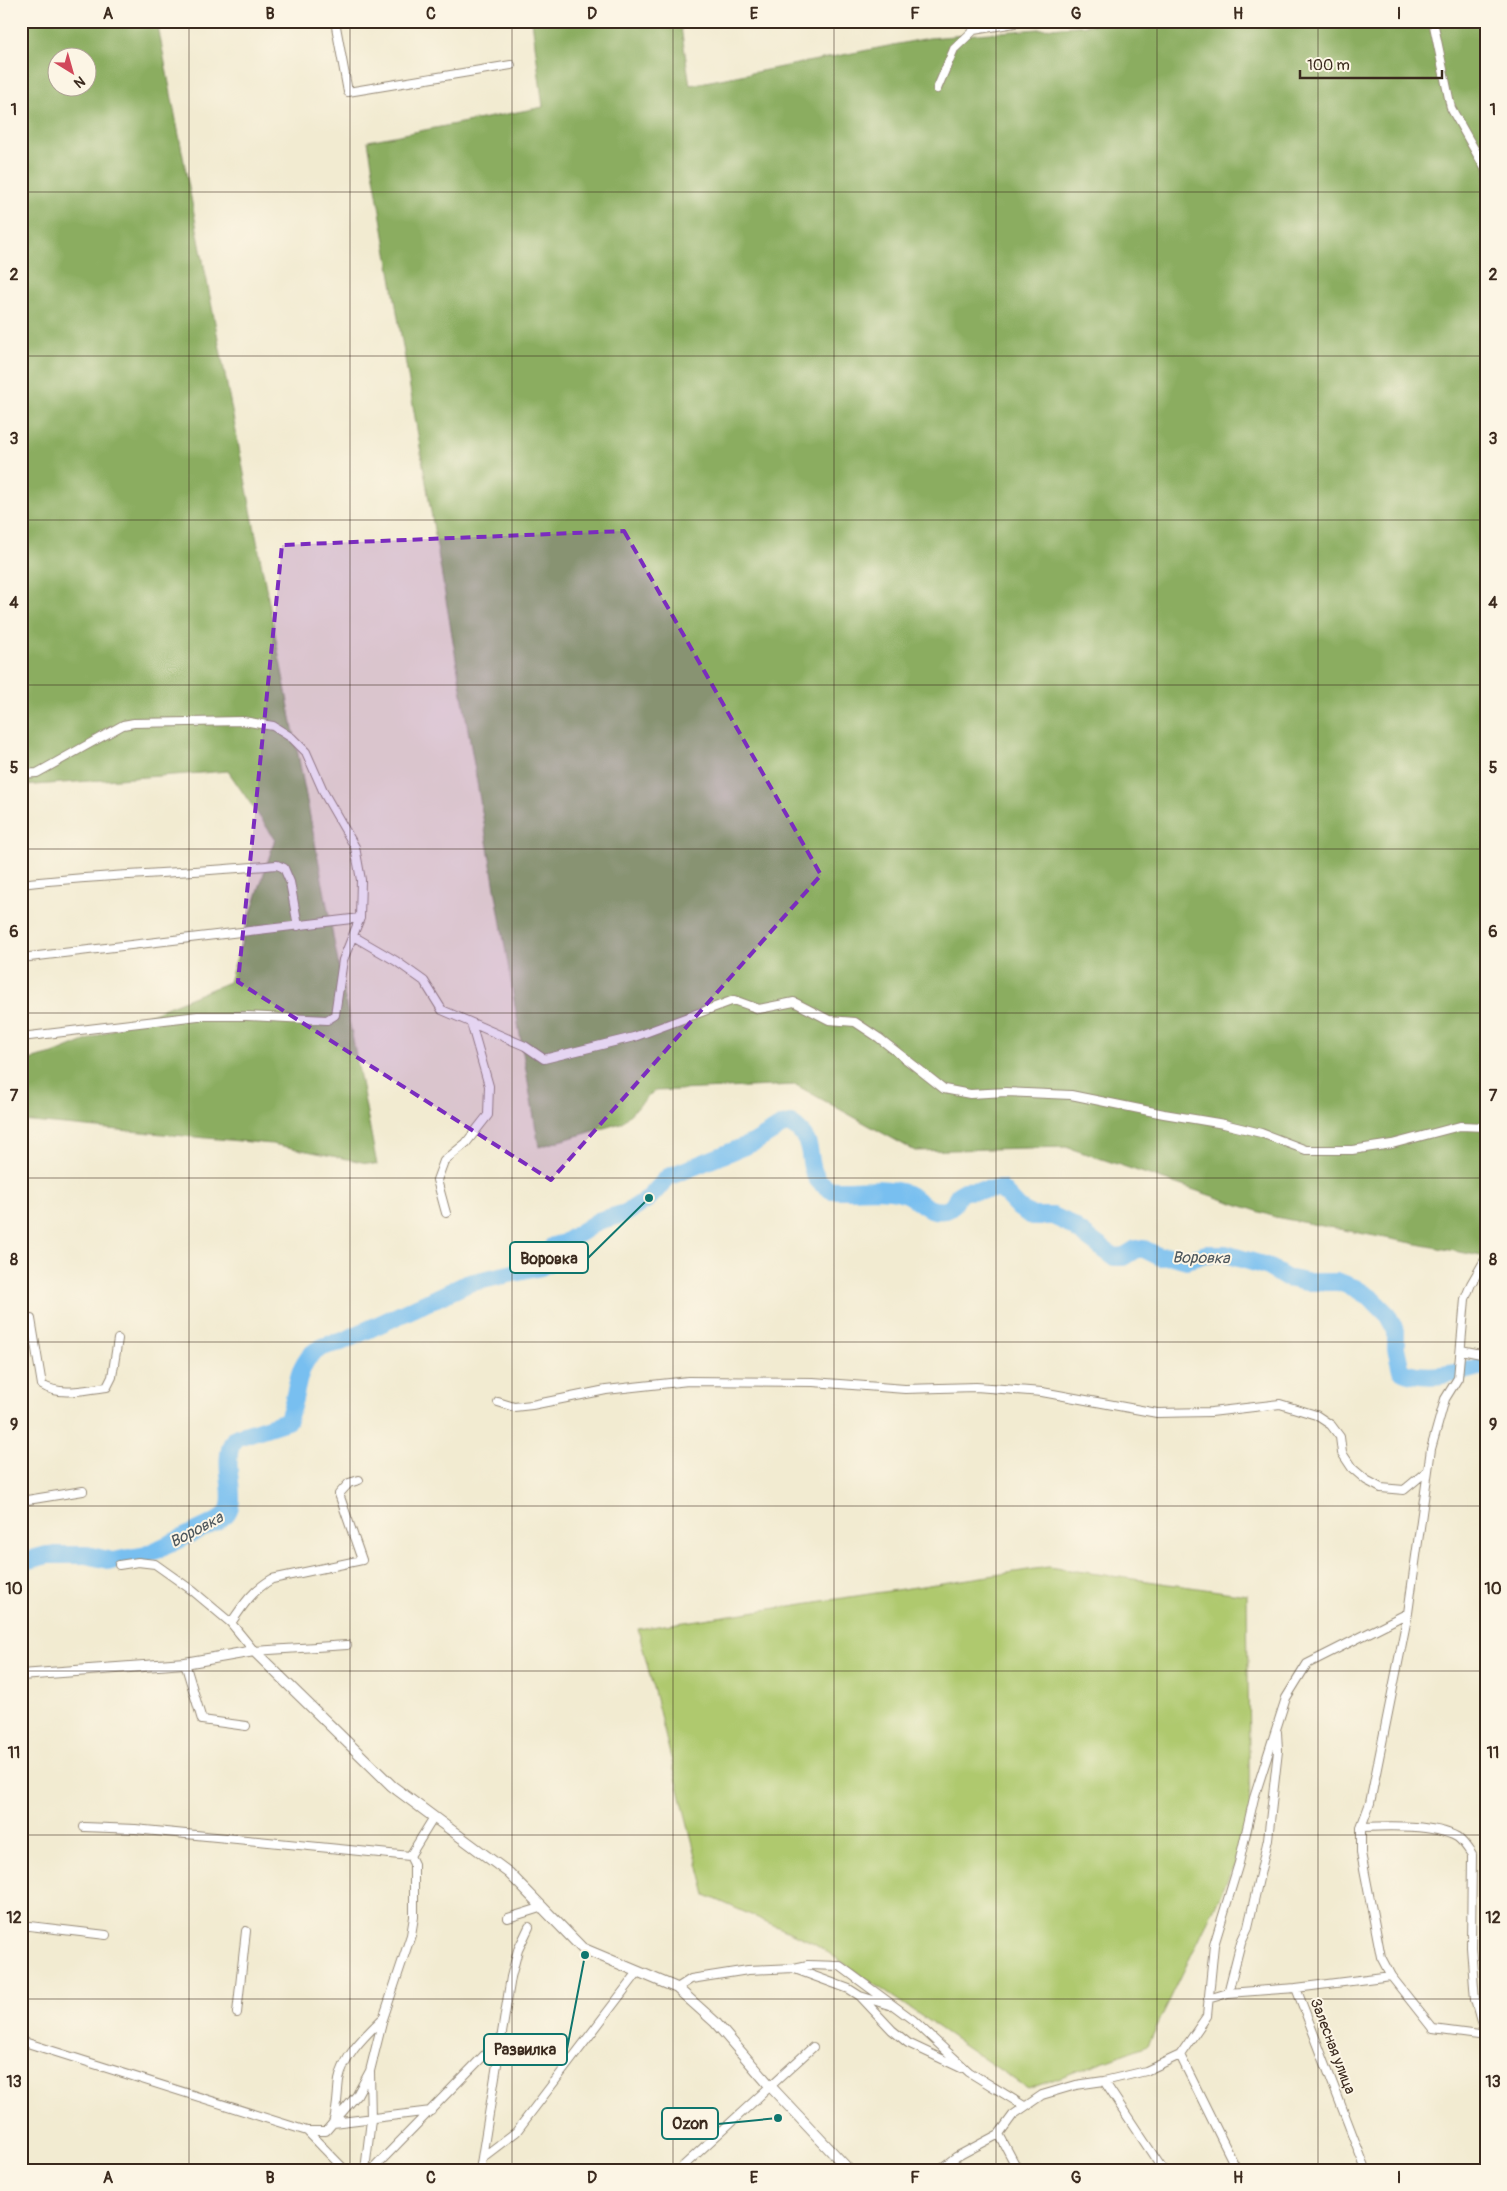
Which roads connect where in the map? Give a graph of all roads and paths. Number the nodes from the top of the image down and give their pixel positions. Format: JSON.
{"nodes":[{"id":1,"x":335,"y":21,"type":"edge"},
{"id":2,"x":1026,"y":21,"type":"edge"},
{"id":3,"x":1433,"y":21,"type":"edge"},
{"id":4,"x":511,"y":65,"type":"dead end"},
{"id":5,"x":937,"y":89,"type":"dead end"},
{"id":6,"x":1486,"y":170,"type":"edge"},
{"id":7,"x":21,"y":774,"type":"edge"},
{"id":8,"x":21,"y":884,"type":"edge"},
{"id":9,"x":360,"y":918,"type":"junction"},
{"id":10,"x":298,"y":926,"type":"junction"},
{"id":11,"x":352,"y":936,"type":"junction"},
{"id":12,"x":21,"y":958,"type":"edge"},
{"id":13,"x":470,"y":1023,"type":"junction"},
{"id":14,"x":21,"y":1037,"type":"edge"},
{"id":15,"x":1486,"y":1127,"type":"edge"},
{"id":16,"x":446,"y":1213,"type":"dead end"},
{"id":17,"x":1486,"y":1258,"type":"edge"},
{"id":18,"x":21,"y":1319,"type":"edge"},
{"id":19,"x":118,"y":1339,"type":"dead end"},
{"id":20,"x":1461,"y":1350,"type":"junction"},
{"id":21,"x":1486,"y":1355,"type":"edge"},
{"id":22,"x":498,"y":1402,"type":"dead end"},
{"id":23,"x":1428,"y":1471,"type":"junction"},
{"id":24,"x":359,"y":1480,"type":"dead end"},
{"id":25,"x":83,"y":1491,"type":"dead end"},
{"id":26,"x":21,"y":1501,"type":"edge"},
{"id":27,"x":120,"y":1564,"type":"dead end"},
{"id":28,"x":1408,"y":1613,"type":"junction"},
{"id":29,"x":231,"y":1623,"type":"junction"},
{"id":30,"x":347,"y":1645,"type":"dead end"},
{"id":31,"x":254,"y":1651,"type":"junction"},
{"id":32,"x":185,"y":1663,"type":"junction"},
{"id":33,"x":21,"y":1675,"type":"edge"},
{"id":34,"x":246,"y":1726,"type":"dead end"},
{"id":35,"x":1276,"y":1728,"type":"junction"},
{"id":36,"x":434,"y":1817,"type":"junction"},
{"id":37,"x":84,"y":1827,"type":"dead end"},
{"id":38,"x":1361,"y":1827,"type":"junction"},
{"id":39,"x":410,"y":1856,"type":"junction"},
{"id":40,"x":543,"y":1907,"type":"junction"},
{"id":41,"x":508,"y":1918,"type":"dead end"},
{"id":42,"x":21,"y":1925,"type":"edge"},
{"id":43,"x":529,"y":1927,"type":"dead end"},
{"id":44,"x":246,"y":1931,"type":"dead end"},
{"id":45,"x":106,"y":1935,"type":"dead end"},
{"id":46,"x":794,"y":1968,"type":"junction"},
{"id":47,"x":638,"y":1972,"type":"junction"},
{"id":48,"x":1391,"y":1976,"type":"junction"},
{"id":49,"x":677,"y":1988,"type":"junction"},
{"id":50,"x":1296,"y":1988,"type":"junction"},
{"id":51,"x":1228,"y":1994,"type":"junction"},
{"id":52,"x":860,"y":1996,"type":"junction"},
{"id":53,"x":1208,"y":1999,"type":"junction"},
{"id":54,"x":894,"y":2006,"type":"junction"},
{"id":55,"x":236,"y":2013,"type":"dead end"},
{"id":56,"x":383,"y":2019,"type":"junction"},
{"id":57,"x":502,"y":2036,"type":"junction"},
{"id":58,"x":1486,"y":2036,"type":"edge"},
{"id":59,"x":21,"y":2041,"type":"edge"},
{"id":60,"x":813,"y":2047,"type":"dead end"},
{"id":61,"x":1180,"y":2055,"type":"junction"},
{"id":62,"x":370,"y":2071,"type":"junction"},
{"id":63,"x":969,"y":2072,"type":"junction"},
{"id":64,"x":1104,"y":2081,"type":"junction"},
{"id":65,"x":771,"y":2087,"type":"junction"},
{"id":66,"x":1024,"y":2106,"type":"junction"},
{"id":67,"x":431,"y":2111,"type":"junction"},
{"id":68,"x":371,"y":2120,"type":"junction"},
{"id":69,"x":333,"y":2123,"type":"junction"},
{"id":70,"x":307,"y":2131,"type":"junction"},
{"id":71,"x":999,"y":2134,"type":"junction"},
{"id":72,"x":483,"y":2157,"type":"junction"},
{"id":73,"x":345,"y":2170,"type":"edge"},
{"id":74,"x":365,"y":2170,"type":"edge"},
{"id":75,"x":372,"y":2170,"type":"edge"},
{"id":76,"x":480,"y":2170,"type":"edge"},
{"id":77,"x":679,"y":2170,"type":"edge"},
{"id":78,"x":849,"y":2170,"type":"edge"},
{"id":79,"x":939,"y":2170,"type":"edge"},
{"id":80,"x":1018,"y":2170,"type":"edge"},
{"id":81,"x":1163,"y":2170,"type":"edge"},
{"id":82,"x":1238,"y":2170,"type":"edge"},
{"id":83,"x":1366,"y":2170,"type":"edge"}],
"edges":[{"from":1,"to":4,"type":"street"},
{"from":2,"to":5,"type":"street"},
{"from":3,"to":6,"type":"street"},
{"from":7,"to":9,"type":"street"},
{"from":8,"to":10,"type":"street"},
{"from":9,"to":10,"type":"street"},
{"from":9,"to":11,"type":"street"},
{"from":10,"to":12,"type":"street"},
{"from":11,"to":13,"type":"street"},
{"from":11,"to":14,"type":"street"},
{"from":13,"to":15,"type":"street"},
{"from":13,"to":16,"type":"street"},
{"from":17,"to":20,"type":"street"},
{"from":18,"to":19,"type":"street"},
{"from":20,"to":21,"type":"street"},
{"from":20,"to":23,"type":"street"},
{"from":22,"to":23,"type":"street"},
{"from":23,"to":28,"type":"street"},
{"from":24,"to":29,"type":"street"},
{"from":25,"to":26,"type":"street"},
{"from":27,"to":29,"type":"street"},
{"from":28,"to":35,"type":"street"},
{"from":28,"to":38,"type":"street"},
{"from":29,"to":31,"type":"street"},
{"from":30,"to":31,"type":"street"},
{"from":31,"to":32,"type":"street"},
{"from":31,"to":36,"type":"street"},
{"from":32,"to":33,"type":"street"},
{"from":32,"to":34,"type":"street"},
{"from":35,"to":51,"type":"street"},
{"from":35,"to":53,"type":"street"},
{"from":36,"to":39,"type":"street"},
{"from":36,"to":40,"type":"street"},
{"from":37,"to":39,"type":"street"},
{"from":38,"to":48,"type":"street"},
{"from":38,"to":58,"type":"street"},
{"from":39,"to":56,"type":"street"},
{"from":40,"to":41,"type":"street"},
{"from":40,"to":47,"type":"street"},
{"from":42,"to":45,"type":"street"},
{"from":43,"to":57,"type":"street"},
{"from":44,"to":55,"type":"street"},
{"from":46,"to":49,"type":"street"},
{"from":46,"to":52,"type":"street"},
{"from":46,"to":54,"type":"street"},
{"from":47,"to":49,"type":"street"},
{"from":47,"to":72,"type":"street"},
{"from":48,"to":50,"type":"street"},
{"from":48,"to":58,"type":"street"},
{"from":49,"to":65,"type":"street"},
{"from":50,"to":51,"type":"street","name":"Залесная улица"},
{"from":50,"to":83,"type":"street","name":"Залесная улица"},
{"from":51,"to":53,"type":"street","name":"Залесная улица"},
{"from":52,"to":54,"type":"street"},
{"from":52,"to":63,"type":"street"},
{"from":53,"to":61,"type":"street"},
{"from":54,"to":63,"type":"street"},
{"from":56,"to":62,"type":"street"},
{"from":56,"to":69,"type":"street"},
{"from":57,"to":67,"type":"street"},
{"from":57,"to":72,"type":"street"},
{"from":59,"to":70,"type":"street"},
{"from":60,"to":65,"type":"street"},
{"from":61,"to":64,"type":"street"},
{"from":61,"to":82,"type":"street"},
{"from":62,"to":68,"type":"street"},
{"from":62,"to":69,"type":"street"},
{"from":63,"to":66,"type":"street"},
{"from":64,"to":66,"type":"street"},
{"from":64,"to":81,"type":"street"},
{"from":65,"to":77,"type":"street"},
{"from":65,"to":78,"type":"street"},
{"from":66,"to":71,"type":"street"},
{"from":67,"to":68,"type":"street"},
{"from":67,"to":75,"type":"street"},
{"from":68,"to":69,"type":"street"},
{"from":68,"to":74,"type":"street"},
{"from":69,"to":70,"type":"street"},
{"from":70,"to":73,"type":"street"},
{"from":71,"to":79,"type":"street"},
{"from":71,"to":80,"type":"street"},
{"from":72,"to":76,"type":"street"}]}
